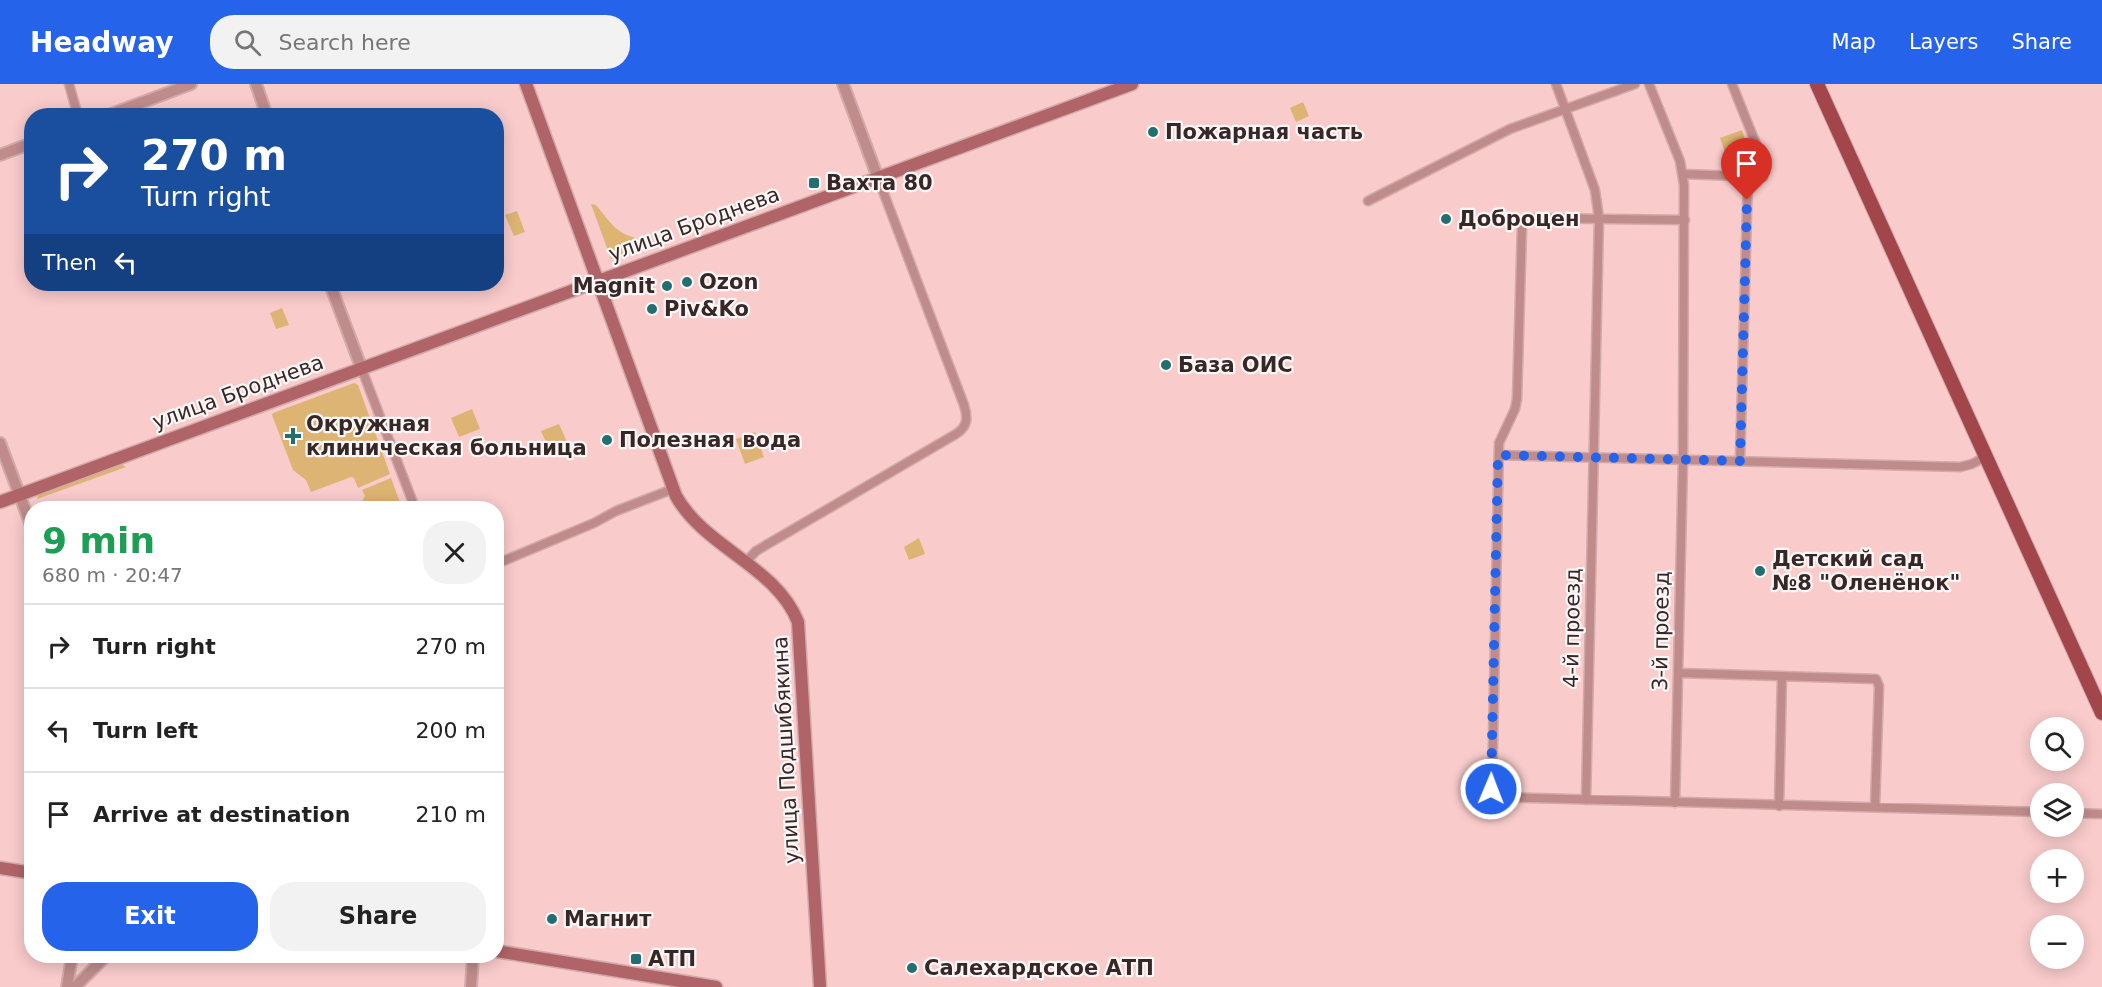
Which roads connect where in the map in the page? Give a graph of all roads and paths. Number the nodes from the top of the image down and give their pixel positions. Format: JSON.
{"nodes":[{"id":1,"x":69,"y":84,"type":"edge"},
{"id":2,"x":191,"y":84,"type":"edge"},
{"id":3,"x":256,"y":84,"type":"edge"},
{"id":4,"x":526,"y":84,"type":"edge"},
{"id":5,"x":843,"y":84,"type":"edge"},
{"id":6,"x":1556,"y":84,"type":"edge"},
{"id":7,"x":1635,"y":84,"type":"edge"},
{"id":8,"x":1649,"y":84,"type":"edge"},
{"id":9,"x":1732,"y":84,"type":"edge"},
{"id":10,"x":1817,"y":84,"type":"edge"},
{"id":11,"x":1123,"y":86,"type":"edge"},
{"id":12,"x":76,"y":108,"type":"edge"},
{"id":13,"x":127,"y":108,"type":"edge"},
{"id":14,"x":264,"y":108,"type":"edge"},
{"id":15,"x":1565,"y":109,"type":"junction"},
{"id":16,"x":24,"y":146,"type":"edge"},
{"id":17,"x":0,"y":155,"type":"edge"},
{"id":18,"x":1683,"y":174,"type":"junction"},
{"id":19,"x":1748,"y":176,"type":"junction"},
{"id":20,"x":878,"y":178,"type":"junction"},
{"id":21,"x":1368,"y":201,"type":"dead end"},
{"id":22,"x":1599,"y":218,"type":"junction"},
{"id":23,"x":1685,"y":220,"type":"junction"},
{"id":24,"x":598,"y":281,"type":"junction"},
{"id":25,"x":333,"y":291,"type":"edge"},
{"id":26,"x":361,"y":367,"type":"junction"},
{"id":27,"x":0,"y":443,"type":"edge"},
{"id":28,"x":1498,"y":455,"type":"junction"},
{"id":29,"x":1985,"y":457,"type":"junction"},
{"id":30,"x":1595,"y":458,"type":"junction"},
{"id":31,"x":1683,"y":460,"type":"junction"},
{"id":32,"x":1740,"y":461,"type":"junction"},
{"id":33,"x":673,"y":489,"type":"junction"},
{"id":34,"x":19,"y":495,"type":"junction"},
{"id":35,"x":412,"y":501,"type":"edge"},
{"id":36,"x":0,"y":502,"type":"edge"},
{"id":37,"x":24,"y":508,"type":"edge"},
{"id":38,"x":504,"y":561,"type":"edge"},
{"id":39,"x":745,"y":563,"type":"junction"},
{"id":40,"x":1678,"y":673,"type":"junction"},
{"id":41,"x":1782,"y":676,"type":"junction"},
{"id":42,"x":2102,"y":713,"type":"edge"},
{"id":43,"x":1586,"y":800,"type":"junction"},
{"id":44,"x":1675,"y":803,"type":"junction"},
{"id":45,"x":1779,"y":806,"type":"junction"},
{"id":46,"x":1875,"y":807,"type":"junction"},
{"id":47,"x":2030,"y":812,"type":"edge"},
{"id":48,"x":2084,"y":813,"type":"edge"},
{"id":49,"x":2102,"y":814,"type":"edge"},
{"id":50,"x":0,"y":868,"type":"edge"},
{"id":51,"x":24,"y":872,"type":"edge"},
{"id":52,"x":504,"y":952,"type":"edge"},
{"id":53,"x":71,"y":963,"type":"edge"},
{"id":54,"x":99,"y":963,"type":"edge"},
{"id":55,"x":473,"y":963,"type":"edge"},
{"id":56,"x":67,"y":987,"type":"edge"},
{"id":57,"x":75,"y":987,"type":"edge"},
{"id":58,"x":471,"y":987,"type":"edge"},
{"id":59,"x":716,"y":987,"type":"edge"},
{"id":60,"x":820,"y":987,"type":"edge"}],
"edges":[{"from":1,"to":12,"type":"street"},
{"from":2,"to":13,"type":"street"},
{"from":3,"to":14,"type":"street"},
{"from":4,"to":24,"type":"main road","name":"улица Подшибякина"},
{"from":5,"to":20,"type":"street"},
{"from":6,"to":15,"type":"street","name":"4-й проезд"},
{"from":7,"to":15,"type":"street"},
{"from":8,"to":18,"type":"street","name":"3-й проезд"},
{"from":9,"to":19,"type":"street"},
{"from":10,"to":29,"type":"main road"},
{"from":11,"to":20,"type":"main road","name":"улица Броднева"},
{"from":15,"to":21,"type":"street"},
{"from":15,"to":22,"type":"street","name":"4-й проезд"},
{"from":16,"to":17,"type":"street"},
{"from":18,"to":19,"type":"street"},
{"from":18,"to":23,"type":"street","name":"3-й проезд"},
{"from":19,"to":32,"type":"street"},
{"from":20,"to":24,"type":"main road","name":"улица Броднева"},
{"from":20,"to":39,"type":"street"},
{"from":22,"to":23,"type":"street"},
{"from":22,"to":28,"type":"street"},
{"from":22,"to":30,"type":"street","name":"4-й проезд"},
{"from":23,"to":31,"type":"street","name":"3-й проезд"},
{"from":24,"to":26,"type":"main road","name":"улица Броднева"},
{"from":24,"to":33,"type":"main road","name":"улица Подшибякина"},
{"from":25,"to":26,"type":"street"},
{"from":26,"to":34,"type":"main road","name":"улица Броднева"},
{"from":26,"to":35,"type":"street"},
{"from":27,"to":34,"type":"street"},
{"from":28,"to":30,"type":"street"},
{"from":28,"to":43,"type":"street"},
{"from":29,"to":32,"type":"street"},
{"from":29,"to":42,"type":"main road"},
{"from":30,"to":31,"type":"street"},
{"from":30,"to":43,"type":"street","name":"4-й проезд"},
{"from":31,"to":32,"type":"street"},
{"from":31,"to":40,"type":"street","name":"3-й проезд"},
{"from":33,"to":38,"type":"street"},
{"from":33,"to":39,"type":"main road","name":"улица Подшибякина"},
{"from":34,"to":36,"type":"main road","name":"улица Броднева"},
{"from":34,"to":37,"type":"street"},
{"from":39,"to":60,"type":"main road","name":"улица Подшибякина"},
{"from":40,"to":41,"type":"street"},
{"from":40,"to":44,"type":"street","name":"3-й проезд"},
{"from":41,"to":45,"type":"street"},
{"from":41,"to":46,"type":"street"},
{"from":43,"to":44,"type":"street"},
{"from":44,"to":45,"type":"street"},
{"from":45,"to":46,"type":"street"},
{"from":46,"to":47,"type":"street"},
{"from":48,"to":49,"type":"street"},
{"from":50,"to":51,"type":"main road"},
{"from":52,"to":59,"type":"main road"},
{"from":53,"to":56,"type":"street"},
{"from":54,"to":57,"type":"street"},
{"from":55,"to":58,"type":"street"}]}
